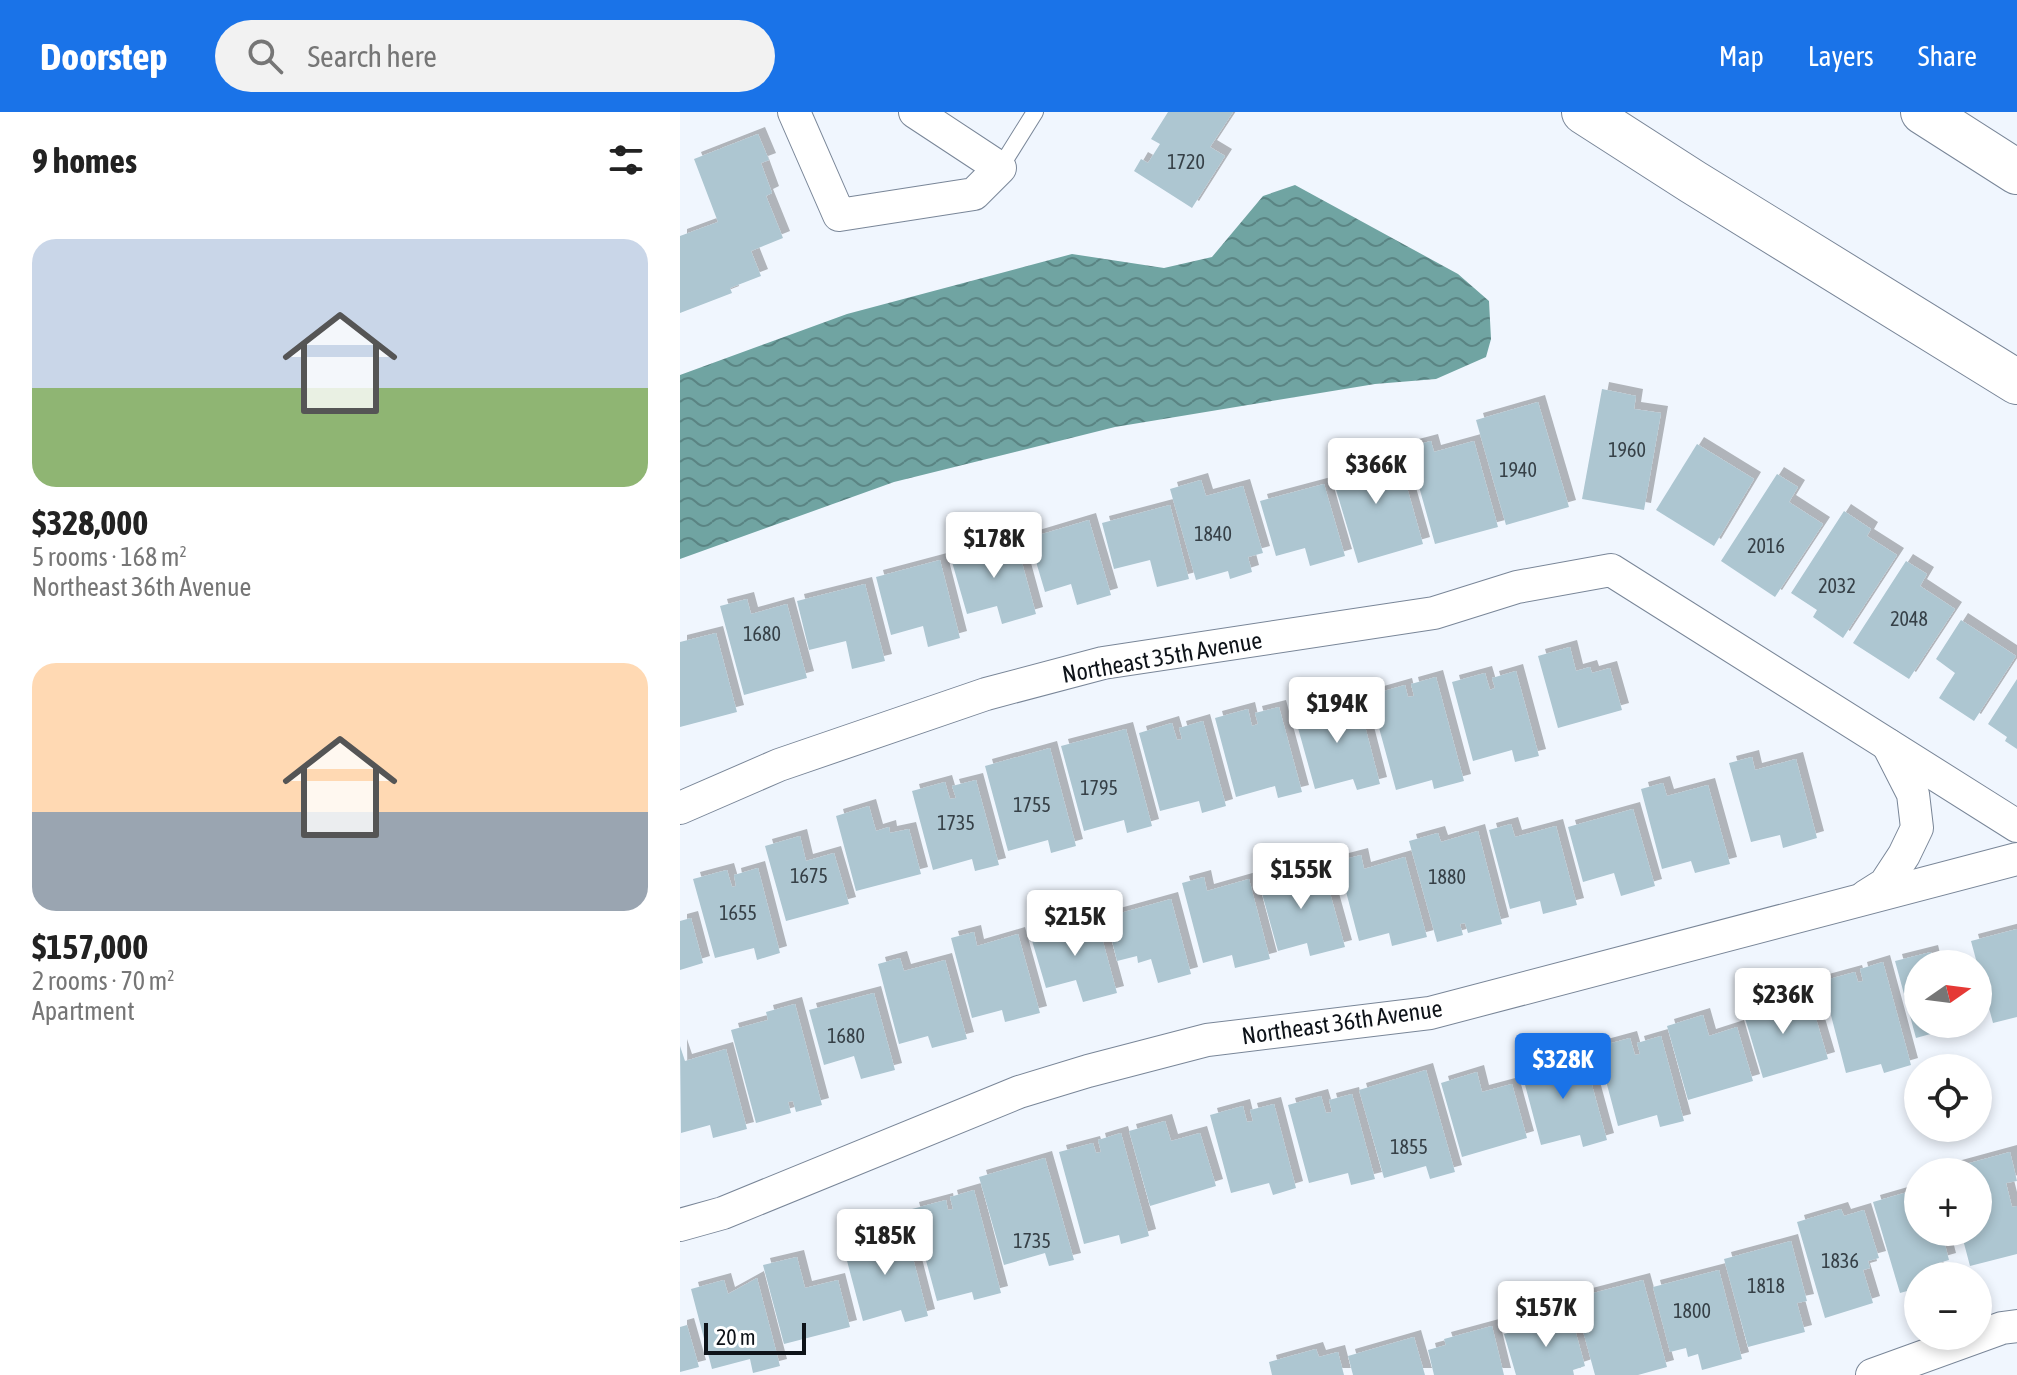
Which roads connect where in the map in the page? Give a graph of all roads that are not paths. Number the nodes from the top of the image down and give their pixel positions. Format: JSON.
{"nodes":[{"id":1,"x":794,"y":112,"type":"edge"},
{"id":2,"x":915,"y":112,"type":"edge"},
{"id":3,"x":1035,"y":112,"type":"edge"},
{"id":4,"x":1584,"y":112,"type":"edge"},
{"id":5,"x":1923,"y":112,"type":"edge"},
{"id":6,"x":1000,"y":168,"type":"junction"},
{"id":7,"x":2017,"y":172,"type":"edge"},
{"id":8,"x":2017,"y":382,"type":"edge"},
{"id":9,"x":1888,"y":745,"type":"junction"},
{"id":10,"x":680,"y":808,"type":"edge"},
{"id":11,"x":2017,"y":826,"type":"edge"},
{"id":12,"x":2017,"y":859,"type":"edge"},
{"id":13,"x":1860,"y":900,"type":"junction"},
{"id":14,"x":680,"y":1225,"type":"edge"},
{"id":15,"x":2017,"y":1326,"type":"edge"},
{"id":16,"x":1872,"y":1375,"type":"edge"}],
"edges":[{"from":1,"to":6,"type":"street"},
{"from":2,"to":6,"type":"street"},
{"from":3,"to":6,"type":"lane"},
{"from":4,"to":8,"type":"highway"},
{"from":5,"to":7,"type":"highway"},
{"from":9,"to":10,"type":"street","name":"Northeast 35th Avenue"},
{"from":9,"to":11,"type":"street"},
{"from":9,"to":13,"type":"street"},
{"from":12,"to":13,"type":"street","name":"Northeast 36th Avenue"},
{"from":13,"to":14,"type":"street","name":"Northeast 36th Avenue"},
{"from":15,"to":16,"type":"street"}]}
